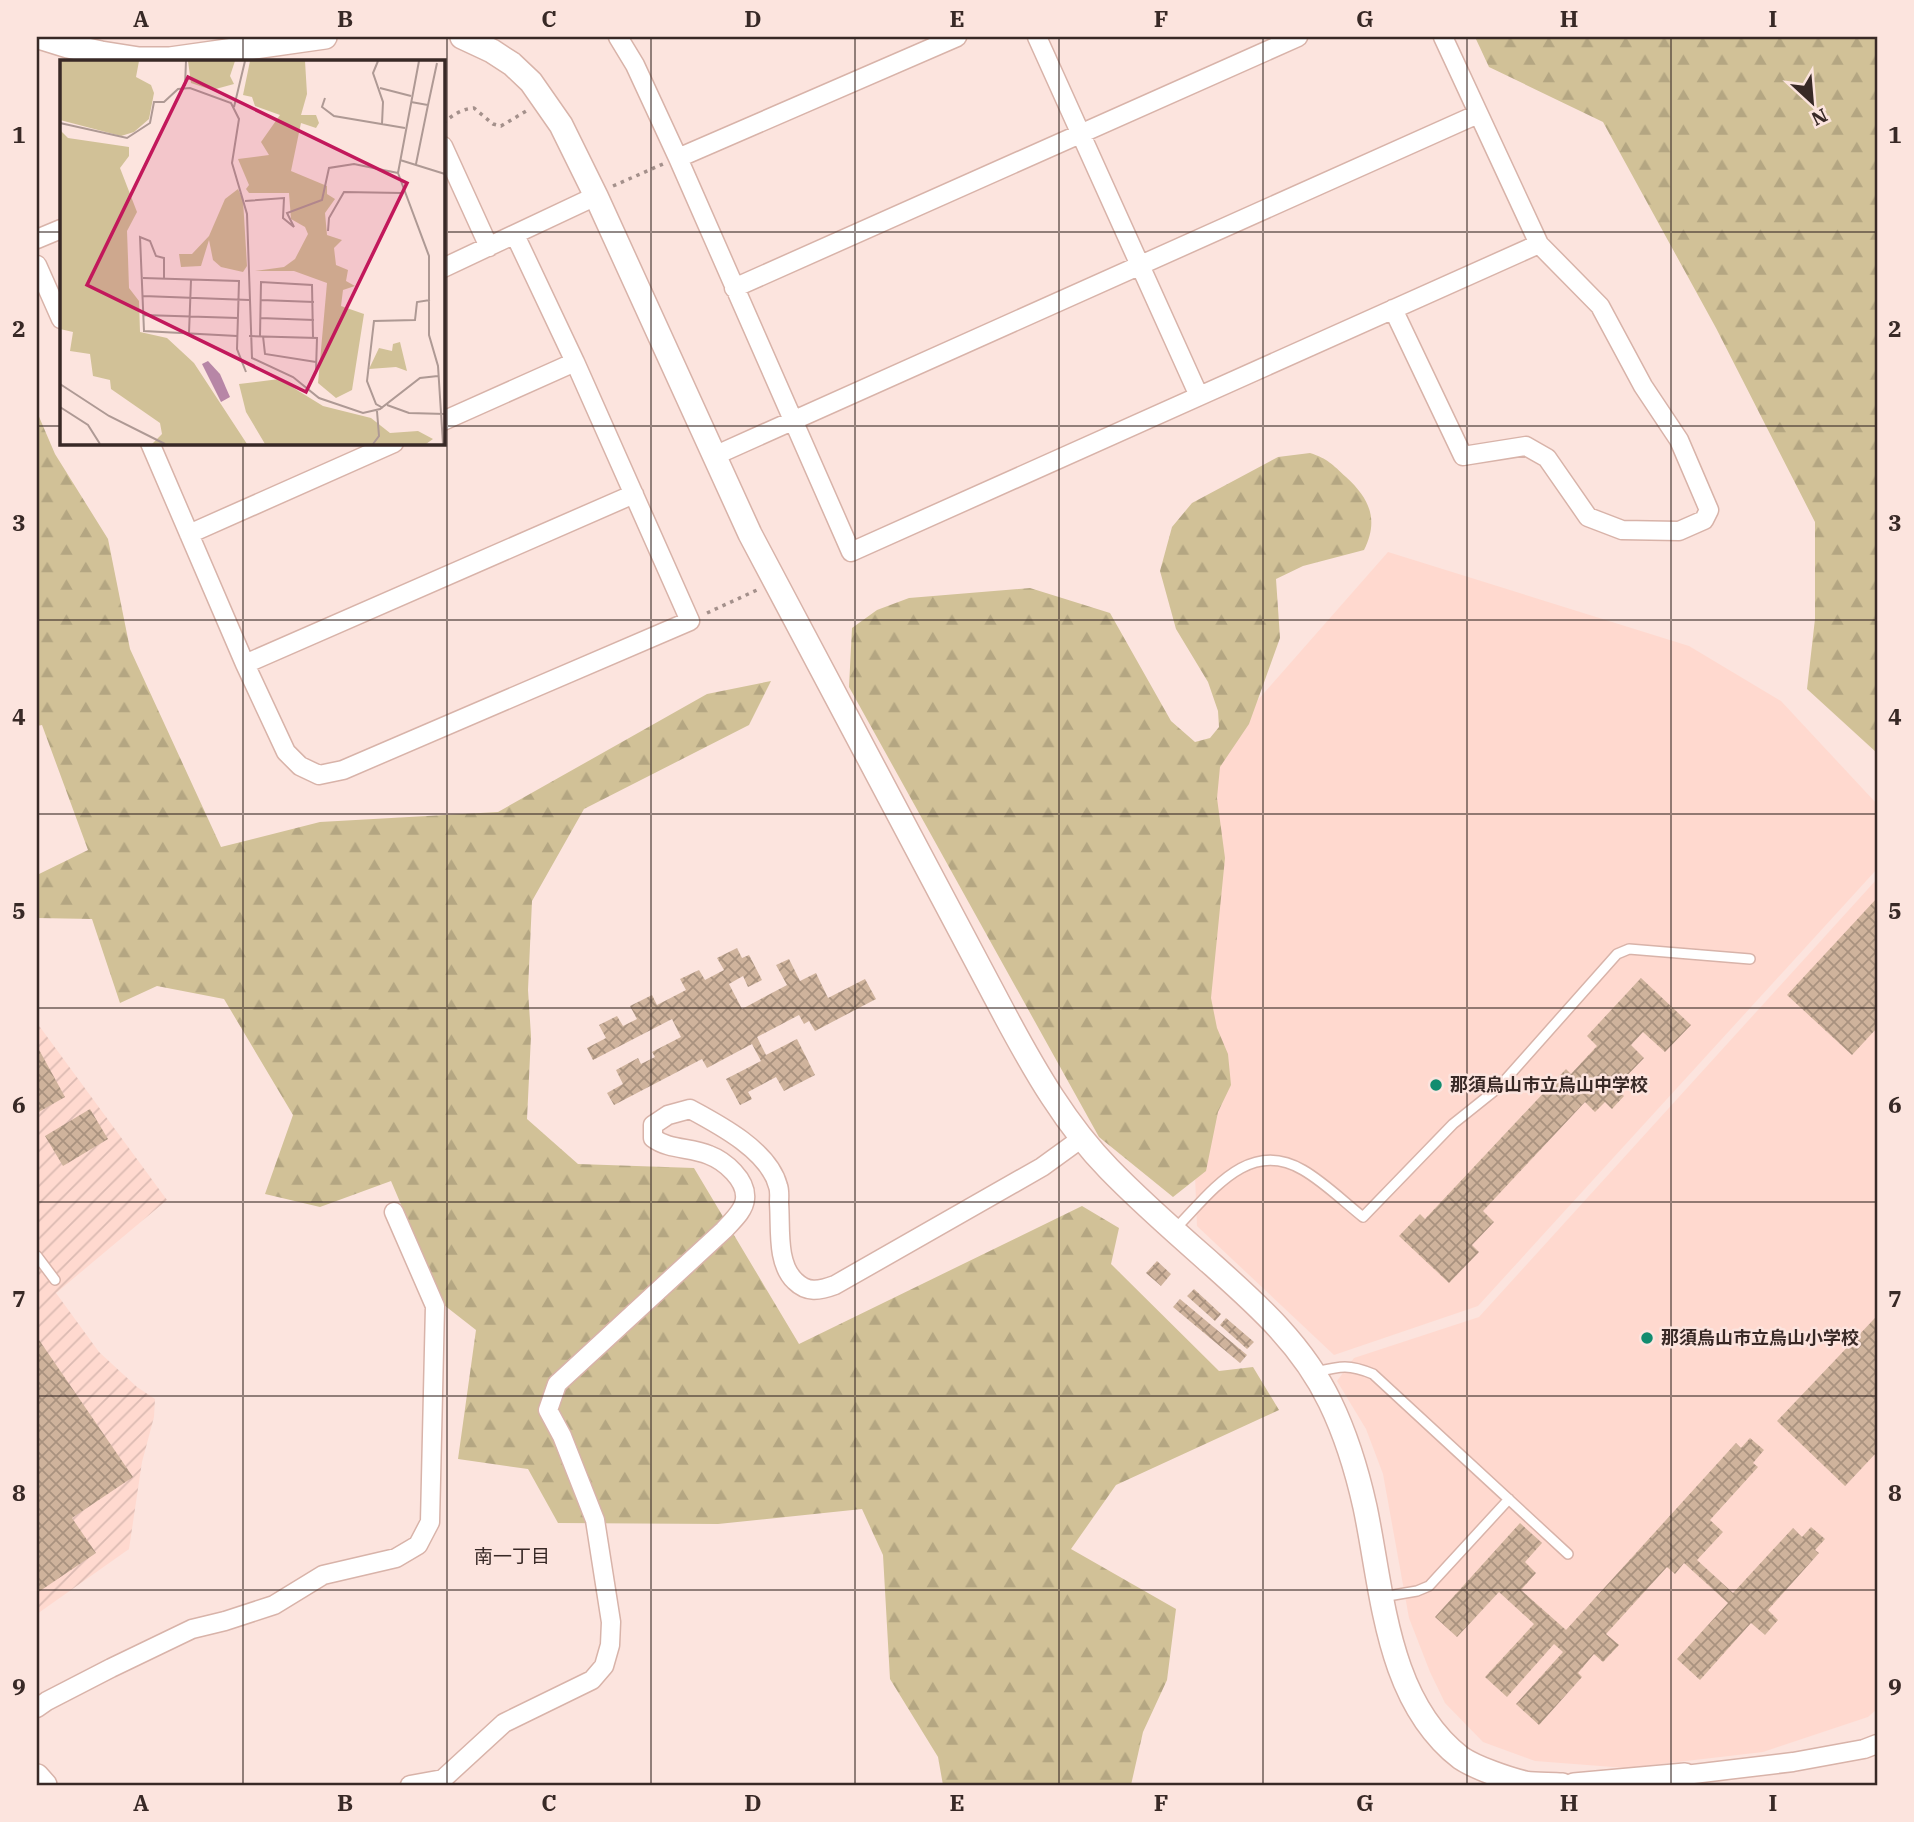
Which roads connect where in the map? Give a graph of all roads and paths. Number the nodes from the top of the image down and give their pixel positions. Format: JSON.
{"nodes":[{"id":1,"x":39,"y":37,"type":"edge"},
{"id":2,"x":325,"y":37,"type":"edge"},
{"id":3,"x":462,"y":37,"type":"edge"},
{"id":4,"x":618,"y":37,"type":"edge"},
{"id":5,"x":957,"y":37,"type":"edge"},
{"id":6,"x":1037,"y":37,"type":"edge"},
{"id":7,"x":1298,"y":37,"type":"edge"},
{"id":8,"x":1443,"y":37,"type":"edge"},
{"id":9,"x":545,"y":100,"type":"junction"},
{"id":10,"x":1478,"y":114,"type":"junction"},
{"id":11,"x":444,"y":122,"type":"edge"},
{"id":12,"x":1081,"y":134,"type":"junction"},
{"id":13,"x":444,"y":148,"type":"edge"},
{"id":14,"x":678,"y":158,"type":"junction"},
{"id":15,"x":596,"y":195,"type":"junction"},
{"id":16,"x":60,"y":229,"type":"edge"},
{"id":17,"x":516,"y":235,"type":"junction"},
{"id":18,"x":37,"y":239,"type":"edge"},
{"id":19,"x":1539,"y":244,"type":"junction"},
{"id":20,"x":489,"y":247,"type":"junction"},
{"id":21,"x":37,"y":265,"type":"edge"},
{"id":22,"x":1140,"y":265,"type":"junction"},
{"id":23,"x":444,"y":268,"type":"edge"},
{"id":24,"x":734,"y":288,"type":"junction"},
{"id":25,"x":1392,"y":309,"type":"junction"},
{"id":26,"x":60,"y":317,"type":"edge"},
{"id":27,"x":576,"y":362,"type":"junction"},
{"id":28,"x":1199,"y":396,"type":"junction"},
{"id":29,"x":444,"y":421,"type":"edge"},
{"id":30,"x":793,"y":421,"type":"junction"},
{"id":31,"x":150,"y":444,"type":"edge"},
{"id":32,"x":392,"y":444,"type":"edge"},
{"id":33,"x":714,"y":456,"type":"junction"},
{"id":34,"x":634,"y":494,"type":"junction"},
{"id":35,"x":189,"y":534,"type":"junction"},
{"id":36,"x":775,"y":582,"type":"junction"},
{"id":37,"x":690,"y":621,"type":"junction"},
{"id":38,"x":245,"y":664,"type":"junction"},
{"id":39,"x":1751,"y":959,"type":"dead end"},
{"id":40,"x":1082,"y":1138,"type":"junction"},
{"id":41,"x":394,"y":1212,"type":"dead end"},
{"id":42,"x":1174,"y":1231,"type":"junction"},
{"id":43,"x":37,"y":1256,"type":"edge"},
{"id":44,"x":55,"y":1280,"type":"dead end"},
{"id":45,"x":1315,"y":1373,"type":"junction"},
{"id":46,"x":1509,"y":1499,"type":"junction"},
{"id":47,"x":1568,"y":1554,"type":"dead end"},
{"id":48,"x":1382,"y":1597,"type":"junction"},
{"id":49,"x":37,"y":1708,"type":"edge"},
{"id":50,"x":1877,"y":1744,"type":"edge"},
{"id":51,"x":1685,"y":1775,"type":"joint"},
{"id":52,"x":37,"y":1776,"type":"edge"},
{"id":53,"x":1484,"y":1777,"type":"edge"},
{"id":54,"x":45,"y":1785,"type":"edge"},
{"id":55,"x":410,"y":1785,"type":"edge"},
{"id":56,"x":1562,"y":1785,"type":"edge"},
{"id":57,"x":1574,"y":1785,"type":"edge"}],
"edges":[{"from":1,"to":2,"type":"street"},
{"from":3,"to":9,"type":"street"},
{"from":4,"to":14,"type":"street"},
{"from":5,"to":14,"type":"street"},
{"from":6,"to":12,"type":"street"},
{"from":7,"to":12,"type":"street"},
{"from":8,"to":10,"type":"street"},
{"from":9,"to":11,"type":"path"},
{"from":9,"to":15,"type":"street"},
{"from":10,"to":19,"type":"street"},
{"from":10,"to":22,"type":"street"},
{"from":12,"to":22,"type":"street"},
{"from":12,"to":24,"type":"street"},
{"from":13,"to":20,"type":"street"},
{"from":14,"to":15,"type":"path"},
{"from":14,"to":24,"type":"street"},
{"from":15,"to":17,"type":"street"},
{"from":15,"to":33,"type":"street"},
{"from":16,"to":18,"type":"street"},
{"from":17,"to":20,"type":"street"},
{"from":17,"to":27,"type":"street"},
{"from":19,"to":25,"type":"street"},
{"from":19,"to":25,"type":"street"},
{"from":20,"to":23,"type":"street"},
{"from":21,"to":26,"type":"street"},
{"from":22,"to":28,"type":"street"},
{"from":22,"to":30,"type":"street"},
{"from":24,"to":30,"type":"street"},
{"from":25,"to":28,"type":"street"},
{"from":27,"to":29,"type":"street"},
{"from":27,"to":34,"type":"street"},
{"from":28,"to":30,"type":"street"},
{"from":30,"to":33,"type":"street"},
{"from":31,"to":35,"type":"street"},
{"from":32,"to":35,"type":"street"},
{"from":33,"to":36,"type":"street"},
{"from":34,"to":37,"type":"street"},
{"from":34,"to":38,"type":"street"},
{"from":35,"to":38,"type":"street"},
{"from":36,"to":37,"type":"path"},
{"from":36,"to":40,"type":"street"},
{"from":37,"to":38,"type":"street"},
{"from":39,"to":42,"type":"lane"},
{"from":40,"to":42,"type":"street"},
{"from":40,"to":55,"type":"street"},
{"from":41,"to":49,"type":"street"},
{"from":42,"to":45,"type":"street"},
{"from":43,"to":44,"type":"lane"},
{"from":45,"to":46,"type":"lane"},
{"from":45,"to":48,"type":"street"},
{"from":46,"to":47,"type":"lane"},
{"from":46,"to":48,"type":"lane"},
{"from":48,"to":53,"type":"street"},
{"from":50,"to":51,"type":"street"},
{"from":51,"to":57,"type":"street"},
{"from":52,"to":54,"type":"street"},
{"from":53,"to":56,"type":"street"}]}
